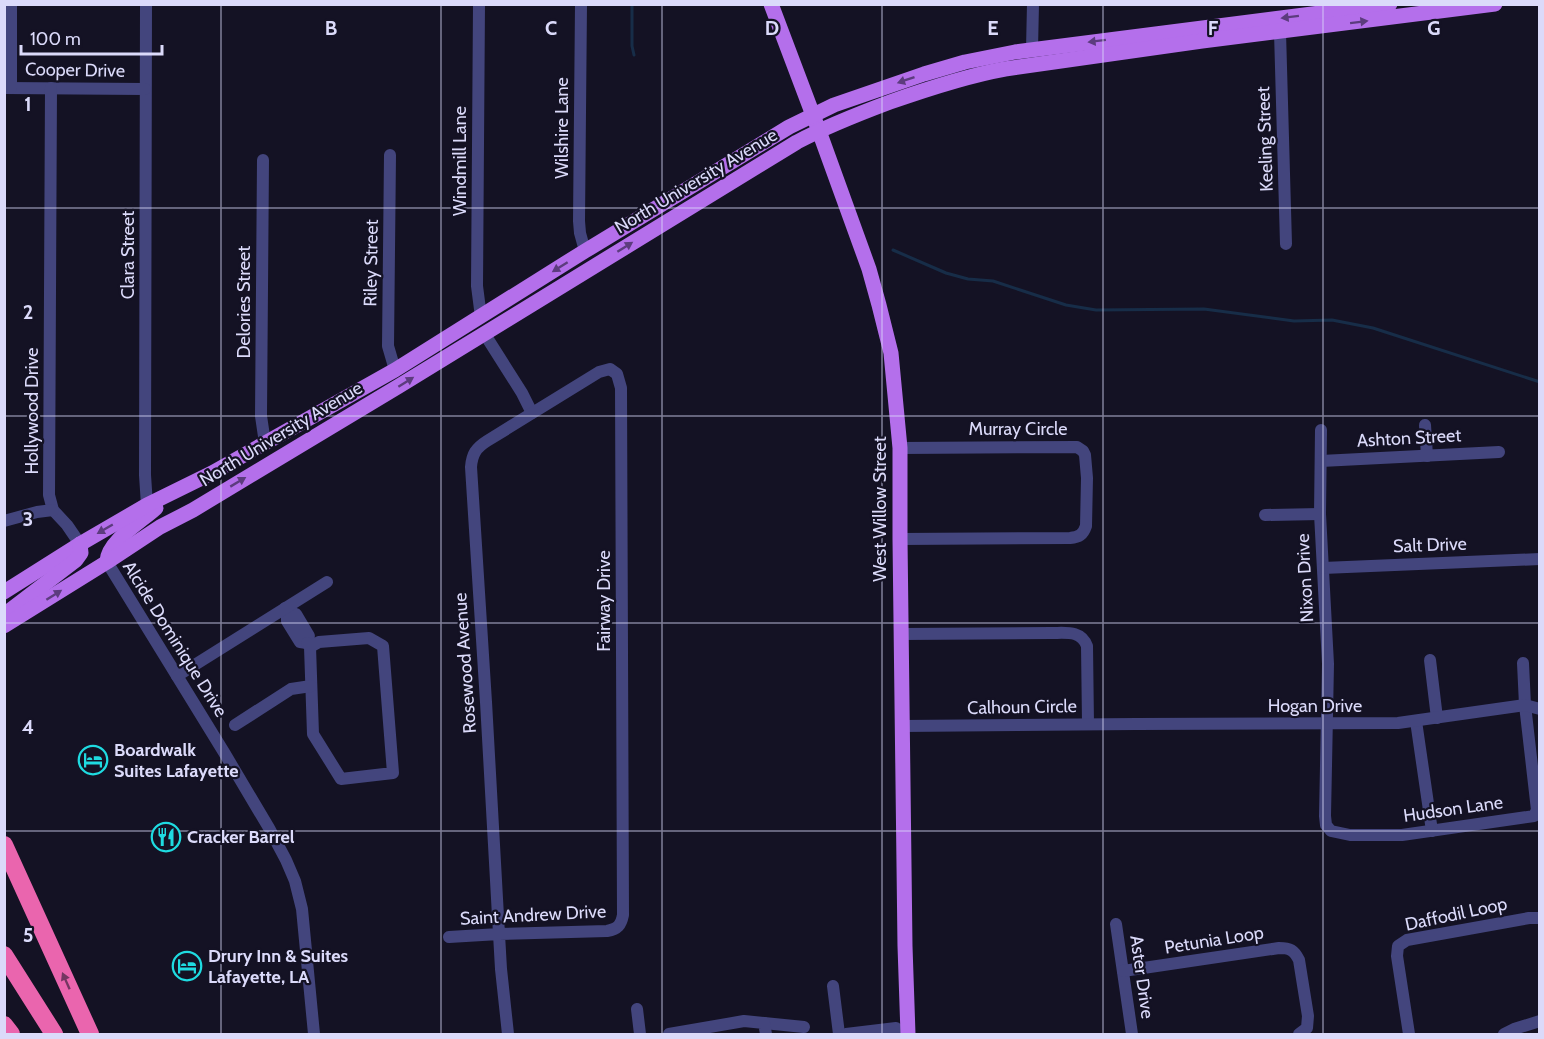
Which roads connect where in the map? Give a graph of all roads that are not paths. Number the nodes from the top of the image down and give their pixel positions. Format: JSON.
{"nodes":[{"id":1,"x":11,"y":4,"type":"edge"},
{"id":2,"x":146,"y":4,"type":"edge"},
{"id":3,"x":479,"y":4,"type":"edge"},
{"id":4,"x":581,"y":4,"type":"edge"},
{"id":5,"x":771,"y":4,"type":"edge"},
{"id":6,"x":1033,"y":4,"type":"edge"},
{"id":7,"x":1390,"y":4,"type":"edge"},
{"id":8,"x":1495,"y":4,"type":"edge"},
{"id":9,"x":1280,"y":32,"type":"junction"},
{"id":10,"x":1032,"y":49,"type":"junction"},
{"id":11,"x":8,"y":88,"type":"edge"},
{"id":12,"x":51,"y":88,"type":"junction"},
{"id":13,"x":146,"y":89,"type":"junction"},
{"id":14,"x":812,"y":115,"type":"junction"},
{"id":15,"x":819,"y":130,"type":"junction"},
{"id":16,"x":390,"y":155,"type":"dead end"},
{"id":17,"x":263,"y":160,"type":"dead end"},
{"id":18,"x":1286,"y":244,"type":"dead end"},
{"id":19,"x":585,"y":251,"type":"junction"},
{"id":20,"x":590,"y":268,"type":"junction"},
{"id":21,"x":481,"y":317,"type":"junction"},
{"id":22,"x":484,"y":333,"type":"junction"},
{"id":23,"x":395,"y":370,"type":"junction"},
{"id":24,"x":532,"y":413,"type":"junction"},
{"id":25,"x":1425,"y":425,"type":"dead end"},
{"id":26,"x":1321,"y":430,"type":"dead end"},
{"id":27,"x":265,"y":443,"type":"junction"},
{"id":28,"x":900,"y":448,"type":"junction"},
{"id":29,"x":1499,"y":452,"type":"dead end"},
{"id":30,"x":1427,"y":456,"type":"junction"},
{"id":31,"x":1321,"y":461,"type":"junction"},
{"id":32,"x":269,"y":464,"type":"junction"},
{"id":33,"x":212,"y":473,"type":"junction"},
{"id":34,"x":166,"y":496,"type":"junction"},
{"id":35,"x":147,"y":505,"type":"junction"},
{"id":36,"x":53,"y":510,"type":"junction"},
{"id":37,"x":193,"y":510,"type":"junction"},
{"id":38,"x":1320,"y":514,"type":"junction"},
{"id":39,"x":1265,"y":515,"type":"dead end"},
{"id":40,"x":4,"y":521,"type":"edge"},
{"id":41,"x":900,"y":539,"type":"junction"},
{"id":42,"x":80,"y":544,"type":"junction"},
{"id":43,"x":1539,"y":559,"type":"edge"},
{"id":44,"x":107,"y":562,"type":"junction"},
{"id":45,"x":1323,"y":568,"type":"junction"},
{"id":46,"x":327,"y":582,"type":"dead end"},
{"id":47,"x":4,"y":592,"type":"edge"},
{"id":48,"x":286,"y":610,"type":"junction"},
{"id":49,"x":4,"y":615,"type":"edge"},
{"id":50,"x":4,"y":626,"type":"edge"},
{"id":51,"x":901,"y":634,"type":"junction"},
{"id":52,"x":309,"y":645,"type":"junction"},
{"id":53,"x":1430,"y":660,"type":"dead end"},
{"id":54,"x":1523,"y":663,"type":"dead end"},
{"id":55,"x":177,"y":676,"type":"junction"},
{"id":56,"x":311,"y":686,"type":"junction"},
{"id":57,"x":1525,"y":705,"type":"junction"},
{"id":58,"x":1539,"y":709,"type":"edge"},
{"id":59,"x":1437,"y":718,"type":"junction"},
{"id":60,"x":1416,"y":722,"type":"junction"},
{"id":61,"x":1088,"y":724,"type":"junction"},
{"id":62,"x":1327,"y":724,"type":"junction"},
{"id":63,"x":235,"y":725,"type":"dead end"},
{"id":64,"x":902,"y":726,"type":"junction"},
{"id":65,"x":1432,"y":831,"type":"junction"},
{"id":66,"x":4,"y":845,"type":"edge"},
{"id":67,"x":1539,"y":918,"type":"edge"},
{"id":68,"x":1116,"y":924,"type":"dead end"},
{"id":69,"x":619,"y":927,"type":"joint"},
{"id":70,"x":499,"y":934,"type":"junction"},
{"id":71,"x":449,"y":937,"type":"dead end"},
{"id":72,"x":4,"y":955,"type":"edge"},
{"id":73,"x":1123,"y":971,"type":"junction"},
{"id":74,"x":833,"y":986,"type":"dead end"},
{"id":75,"x":637,"y":1009,"type":"dead end"},
{"id":76,"x":1539,"y":1021,"type":"edge"},
{"id":77,"x":4,"y":1025,"type":"edge"},
{"id":78,"x":804,"y":1027,"type":"dead end"},
{"id":79,"x":765,"y":1029,"type":"edge"},
{"id":80,"x":859,"y":1034,"type":"edge"},
{"id":81,"x":908,"y":1034,"type":"edge"},
{"id":82,"x":11,"y":1035,"type":"edge"},
{"id":83,"x":54,"y":1035,"type":"edge"},
{"id":84,"x":90,"y":1035,"type":"edge"},
{"id":85,"x":314,"y":1035,"type":"edge"},
{"id":86,"x":508,"y":1035,"type":"edge"},
{"id":87,"x":640,"y":1035,"type":"edge"},
{"id":88,"x":669,"y":1035,"type":"edge"},
{"id":89,"x":839,"y":1035,"type":"edge"},
{"id":90,"x":846,"y":1035,"type":"edge"},
{"id":91,"x":902,"y":1035,"type":"edge"},
{"id":92,"x":1132,"y":1035,"type":"edge"},
{"id":93,"x":1299,"y":1035,"type":"edge"},
{"id":94,"x":1409,"y":1035,"type":"edge"},
{"id":95,"x":1504,"y":1035,"type":"edge"}],
"edges":[{"from":1,"to":11,"type":"street"},
{"from":2,"to":13,"type":"street","name":"Clara Street"},
{"from":3,"to":21,"type":"street","name":"Windmill Lane"},
{"from":4,"to":19,"type":"street","name":"Wilshire Lane"},
{"from":5,"to":14,"type":"main road","name":"West Willow Street"},
{"from":6,"to":10,"type":"street"},
{"from":7,"to":10,"type":"main road","name":"North University Avenue","one_way":true},
{"from":9,"to":8,"type":"main road","name":"North University Avenue","one_way":true},
{"from":9,"to":15,"type":"main road","name":"North University Avenue"},
{"from":9,"to":18,"type":"street","name":"Keeling Street"},
{"from":10,"to":14,"type":"main road","name":"North University Avenue","one_way":true},
{"from":11,"to":12,"type":"street","name":"Cooper Drive"},
{"from":12,"to":13,"type":"street","name":"Cooper Drive"},
{"from":12,"to":36,"type":"street","name":"Hollywood Drive"},
{"from":13,"to":35,"type":"street","name":"Clara Street"},
{"from":14,"to":15,"type":"main road","name":"West Willow Street"},
{"from":14,"to":19,"type":"main road","name":"North University Avenue"},
{"from":20,"to":15,"type":"main road","name":"North University Avenue","one_way":true},
{"from":15,"to":28,"type":"main road","name":"West Willow Street"},
{"from":16,"to":23,"type":"street","name":"Riley Street"},
{"from":17,"to":27,"type":"street","name":"Delories Street"},
{"from":19,"to":20,"type":"main road"},
{"from":19,"to":21,"type":"main road","name":"North University Avenue","one_way":true},
{"from":20,"to":22,"type":"main road","name":"North University Avenue"},
{"from":21,"to":23,"type":"main road","name":"North University Avenue"},
{"from":22,"to":24,"type":"street"},
{"from":32,"to":22,"type":"main road","name":"North University Avenue","one_way":true},
{"from":23,"to":27,"type":"main road","name":"North University Avenue"},
{"from":24,"to":69,"type":"street","name":"Fairway Drive"},
{"from":24,"to":70,"type":"street","name":"Rosewood Avenue"},
{"from":25,"to":30,"type":"street"},
{"from":26,"to":31,"type":"street","name":"Nixon Drive"},
{"from":27,"to":32,"type":"main road"},
{"from":27,"to":33,"type":"main road","name":"North University Avenue"},
{"from":28,"to":41,"type":"main road","name":"West Willow Street"},
{"from":28,"to":41,"type":"street","name":"Murray Circle"},
{"from":29,"to":30,"type":"street","name":"Ashton Street"},
{"from":30,"to":31,"type":"street","name":"Ashton Street"},
{"from":31,"to":38,"type":"street","name":"Nixon Drive"},
{"from":37,"to":32,"type":"main road","name":"North University Avenue","one_way":true},
{"from":33,"to":34,"type":"main road","name":"North University Avenue"},
{"from":33,"to":37,"type":"main road"},
{"from":34,"to":35,"type":"main road","name":"North University Avenue"},
{"from":34,"to":44,"type":"main road"},
{"from":35,"to":42,"type":"main road","name":"North University Avenue","one_way":true},
{"from":36,"to":40,"type":"street"},
{"from":36,"to":42,"type":"street"},
{"from":37,"to":44,"type":"main road","name":"North University Avenue"},
{"from":38,"to":39,"type":"street"},
{"from":38,"to":45,"type":"street","name":"Nixon Drive"},
{"from":41,"to":51,"type":"main road","name":"West Willow Street"},
{"from":42,"to":47,"type":"main road","name":"North University Avenue"},
{"from":42,"to":49,"type":"main road"},
{"from":43,"to":45,"type":"street","name":"Salt Drive"},
{"from":50,"to":44,"type":"main road","name":"North University Avenue","one_way":true},
{"from":44,"to":55,"type":"street","name":"Alcide Dominique Drive"},
{"from":45,"to":62,"type":"street","name":"Nixon Drive"},
{"from":46,"to":48,"type":"street"},
{"from":48,"to":52,"type":"street"},
{"from":48,"to":55,"type":"street"},
{"from":51,"to":61,"type":"street","name":"Calhoun Circle"},
{"from":51,"to":64,"type":"main road","name":"West Willow Street"},
{"from":52,"to":56,"type":"street"},
{"from":52,"to":56,"type":"street"},
{"from":53,"to":59,"type":"street"},
{"from":54,"to":57,"type":"street","name":"Hudson Lane"},
{"from":55,"to":85,"type":"street","name":"Alcide Dominique Drive"},
{"from":56,"to":63,"type":"street"},
{"from":57,"to":58,"type":"street","name":"Hogan Drive"},
{"from":57,"to":59,"type":"street","name":"Hogan Drive"},
{"from":57,"to":65,"type":"street","name":"Hudson Lane"},
{"from":59,"to":60,"type":"street","name":"Hogan Drive"},
{"from":60,"to":62,"type":"street","name":"Hogan Drive"},
{"from":60,"to":65,"type":"street"},
{"from":61,"to":62,"type":"street","name":"Hogan Drive"},
{"from":61,"to":64,"type":"street","name":"Calhoun Circle"},
{"from":62,"to":65,"type":"street","name":"Hudson Lane"},
{"from":64,"to":81,"type":"main road","name":"West Willow Street"},
{"from":84,"to":66,"type":"highway","one_way":true},
{"from":67,"to":94,"type":"street","name":"Daffodil Loop"},
{"from":68,"to":73,"type":"street","name":"Aster Drive"},
{"from":69,"to":70,"type":"street","name":"Saint Andrew Drive"},
{"from":70,"to":71,"type":"street","name":"Saint Andrew Drive"},
{"from":70,"to":86,"type":"street","name":"Rosewood Avenue"},
{"from":72,"to":83,"type":"highway"},
{"from":73,"to":92,"type":"street","name":"Aster Drive"},
{"from":73,"to":93,"type":"street","name":"Petunia Loop"},
{"from":74,"to":89,"type":"street"},
{"from":75,"to":87,"type":"street"},
{"from":76,"to":95,"type":"street"},
{"from":77,"to":82,"type":"highway"},
{"from":78,"to":79,"type":"street"},
{"from":79,"to":88,"type":"street"},
{"from":80,"to":90,"type":"street"},
{"from":80,"to":91,"type":"street"}]}
